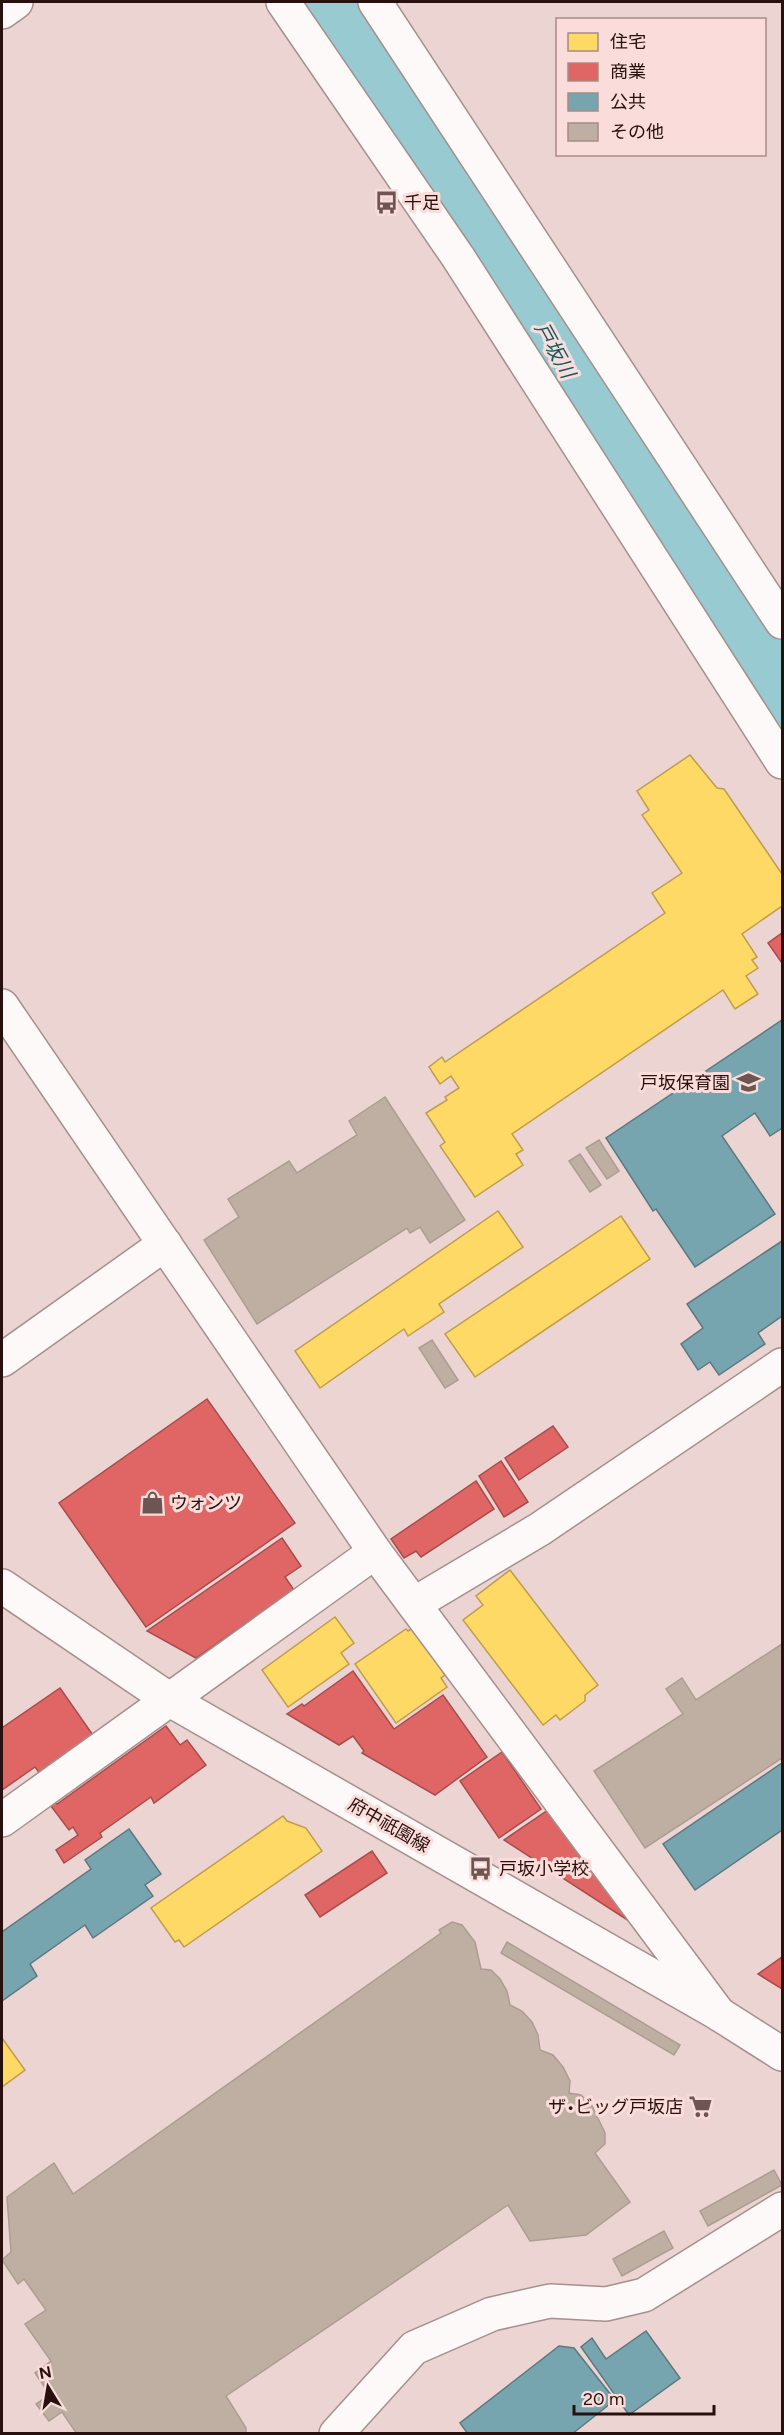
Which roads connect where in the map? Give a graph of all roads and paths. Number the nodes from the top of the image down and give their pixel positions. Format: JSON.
{"nodes":[{"id":1,"x":16,"y":2,"type":"edge"},
{"id":2,"x":283,"y":2,"type":"edge"},
{"id":3,"x":375,"y":2,"type":"edge"},
{"id":4,"x":2,"y":12,"type":"edge"},
{"id":5,"x":783,"y":622,"type":"edge"},
{"id":6,"x":783,"y":762,"type":"edge"},
{"id":7,"x":2,"y":1006,"type":"edge"},
{"id":8,"x":165,"y":1244,"type":"junction"},
{"id":9,"x":2,"y":1360,"type":"edge"},
{"id":10,"x":783,"y":1365,"type":"edge"},
{"id":11,"x":375,"y":1552,"type":"junction"},
{"id":12,"x":2,"y":1587,"type":"edge"},
{"id":13,"x":414,"y":1604,"type":"junction"},
{"id":14,"x":170,"y":1700,"type":"junction"},
{"id":15,"x":2,"y":1820,"type":"edge"},
{"id":16,"x":719,"y":2014,"type":"junction"},
{"id":17,"x":783,"y":2054,"type":"edge"},
{"id":18,"x":783,"y":2210,"type":"edge"},
{"id":19,"x":336,"y":2433,"type":"edge"}],
"edges":[{"from":1,"to":4,"type":"street"},
{"from":2,"to":6,"type":"street"},
{"from":3,"to":5,"type":"street"},
{"from":7,"to":8,"type":"street"},
{"from":8,"to":9,"type":"street"},
{"from":8,"to":11,"type":"street"},
{"from":10,"to":13,"type":"street"},
{"from":11,"to":13,"type":"street"},
{"from":11,"to":14,"type":"street"},
{"from":12,"to":14,"type":"street","name":"府中祇園線"},
{"from":13,"to":16,"type":"street"},
{"from":14,"to":15,"type":"street"},
{"from":14,"to":16,"type":"street","name":"府中祇園線"},
{"from":16,"to":17,"type":"street","name":"府中祇園線"},
{"from":18,"to":19,"type":"street"}]}
